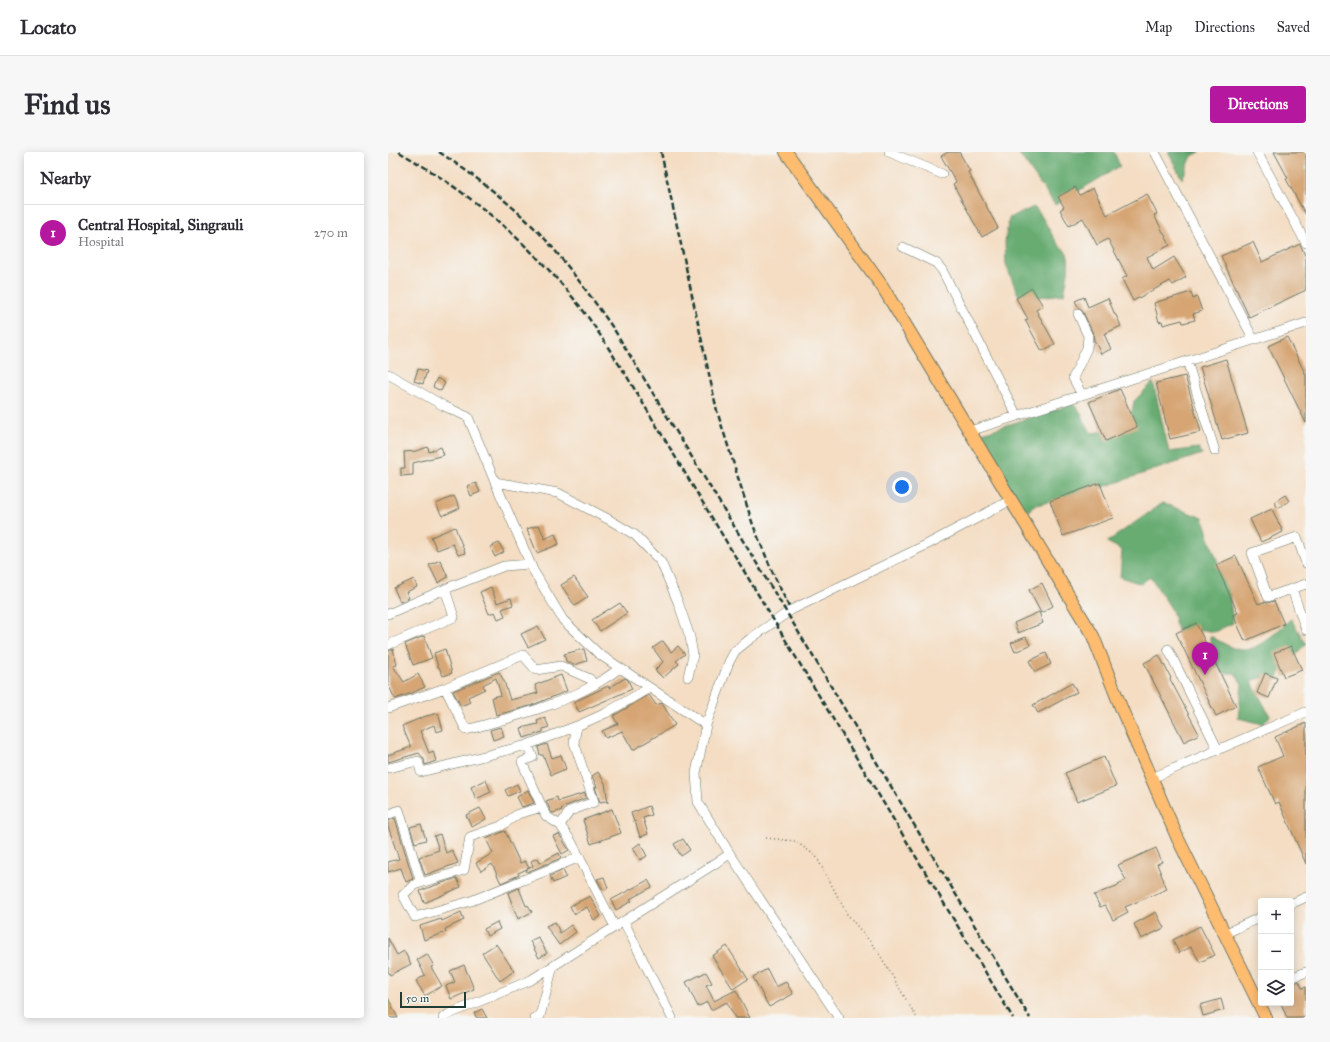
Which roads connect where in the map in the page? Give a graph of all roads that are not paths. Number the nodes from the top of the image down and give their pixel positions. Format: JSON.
{"nodes":[{"id":1,"x":786,"y":152,"type":"edge"},
{"id":2,"x":889,"y":152,"type":"edge"},
{"id":3,"x":1155,"y":152,"type":"edge"},
{"id":4,"x":1257,"y":152,"type":"edge"},
{"id":5,"x":942,"y":174,"type":"dead end"},
{"id":6,"x":1306,"y":243,"type":"edge"},
{"id":7,"x":903,"y":247,"type":"dead end"},
{"id":8,"x":1078,"y":314,"type":"dead end"},
{"id":9,"x":1305,"y":326,"type":"edge"},
{"id":10,"x":1254,"y":340,"type":"junction"},
{"id":11,"x":1187,"y":361,"type":"junction"},
{"id":12,"x":388,"y":374,"type":"edge"},
{"id":13,"x":1082,"y":394,"type":"junction"},
{"id":14,"x":1017,"y":416,"type":"junction"},
{"id":15,"x":970,"y":431,"type":"junction"},
{"id":16,"x":1215,"y":451,"type":"dead end"},
{"id":17,"x":495,"y":482,"type":"junction"},
{"id":18,"x":1011,"y":500,"type":"junction"},
{"id":19,"x":1306,"y":563,"type":"edge"},
{"id":20,"x":530,"y":564,"type":"junction"},
{"id":21,"x":1306,"y":584,"type":"edge"},
{"id":22,"x":445,"y":589,"type":"junction"},
{"id":23,"x":1292,"y":589,"type":"junction"},
{"id":24,"x":388,"y":614,"type":"edge"},
{"id":25,"x":1306,"y":630,"type":"edge"},
{"id":26,"x":388,"y":645,"type":"edge"},
{"id":27,"x":1168,"y":649,"type":"dead end"},
{"id":28,"x":620,"y":668,"type":"junction"},
{"id":29,"x":688,"y":677,"type":"dead end"},
{"id":30,"x":593,"y":685,"type":"junction"},
{"id":31,"x":445,"y":688,"type":"junction"},
{"id":32,"x":649,"y":688,"type":"junction"},
{"id":33,"x":388,"y":708,"type":"edge"},
{"id":34,"x":1306,"y":712,"type":"edge"},
{"id":35,"x":706,"y":725,"type":"junction"},
{"id":36,"x":577,"y":726,"type":"junction"},
{"id":37,"x":527,"y":744,"type":"junction"},
{"id":38,"x":1218,"y":750,"type":"junction"},
{"id":39,"x":389,"y":768,"type":"edge"},
{"id":40,"x":1152,"y":778,"type":"junction"},
{"id":41,"x":539,"y":808,"type":"dead end"},
{"id":42,"x":388,"y":815,"type":"edge"},
{"id":43,"x":560,"y":825,"type":"junction"},
{"id":44,"x":730,"y":854,"type":"junction"},
{"id":45,"x":580,"y":857,"type":"junction"},
{"id":46,"x":421,"y":883,"type":"junction"},
{"id":47,"x":1306,"y":898,"type":"edge"},
{"id":48,"x":1294,"y":903,"type":"edge"},
{"id":49,"x":1258,"y":918,"type":"edge"},
{"id":50,"x":619,"y":925,"type":"junction"},
{"id":51,"x":1224,"y":934,"type":"junction"},
{"id":52,"x":553,"y":966,"type":"junction"},
{"id":53,"x":1306,"y":972,"type":"edge"},
{"id":54,"x":1294,"y":977,"type":"edge"},
{"id":55,"x":1257,"y":991,"type":"edge"},
{"id":56,"x":443,"y":1018,"type":"edge"},
{"id":57,"x":535,"y":1018,"type":"edge"},
{"id":58,"x":672,"y":1018,"type":"edge"},
{"id":59,"x":839,"y":1018,"type":"edge"},
{"id":60,"x":1266,"y":1018,"type":"edge"}],
"edges":[{"from":1,"to":15,"type":"main road"},
{"from":2,"to":5,"type":"street"},
{"from":3,"to":10,"type":"street"},
{"from":4,"to":6,"type":"street"},
{"from":7,"to":14,"type":"street"},
{"from":8,"to":13,"type":"street"},
{"from":9,"to":10,"type":"street"},
{"from":10,"to":11,"type":"street"},
{"from":11,"to":13,"type":"street"},
{"from":11,"to":16,"type":"street"},
{"from":12,"to":17,"type":"street"},
{"from":13,"to":14,"type":"street"},
{"from":14,"to":15,"type":"street"},
{"from":15,"to":18,"type":"main road"},
{"from":17,"to":20,"type":"street"},
{"from":17,"to":29,"type":"street"},
{"from":18,"to":35,"type":"street"},
{"from":18,"to":40,"type":"main road"},
{"from":19,"to":23,"type":"street"},
{"from":20,"to":22,"type":"street"},
{"from":20,"to":28,"type":"street"},
{"from":21,"to":23,"type":"street"},
{"from":22,"to":24,"type":"street"},
{"from":22,"to":26,"type":"street"},
{"from":23,"to":25,"type":"street"},
{"from":27,"to":38,"type":"street"},
{"from":28,"to":30,"type":"street"},
{"from":28,"to":32,"type":"street"},
{"from":30,"to":31,"type":"street"},
{"from":30,"to":31,"type":"street"},
{"from":31,"to":33,"type":"street"},
{"from":32,"to":35,"type":"street"},
{"from":32,"to":36,"type":"street"},
{"from":34,"to":38,"type":"street"},
{"from":35,"to":44,"type":"street"},
{"from":36,"to":37,"type":"street"},
{"from":36,"to":43,"type":"street"},
{"from":37,"to":39,"type":"street"},
{"from":37,"to":43,"type":"street"},
{"from":38,"to":40,"type":"street"},
{"from":40,"to":51,"type":"main road"},
{"from":41,"to":46,"type":"street"},
{"from":42,"to":46,"type":"street"},
{"from":43,"to":45,"type":"street"},
{"from":44,"to":50,"type":"street"},
{"from":44,"to":59,"type":"street"},
{"from":45,"to":46,"type":"street"},
{"from":45,"to":50,"type":"street"},
{"from":47,"to":48,"type":"street"},
{"from":49,"to":51,"type":"street"},
{"from":50,"to":52,"type":"street"},
{"from":50,"to":58,"type":"street"},
{"from":51,"to":55,"type":"main road"},
{"from":52,"to":56,"type":"street"},
{"from":52,"to":57,"type":"street"},
{"from":53,"to":54,"type":"street"},
{"from":55,"to":60,"type":"main road"}]}
